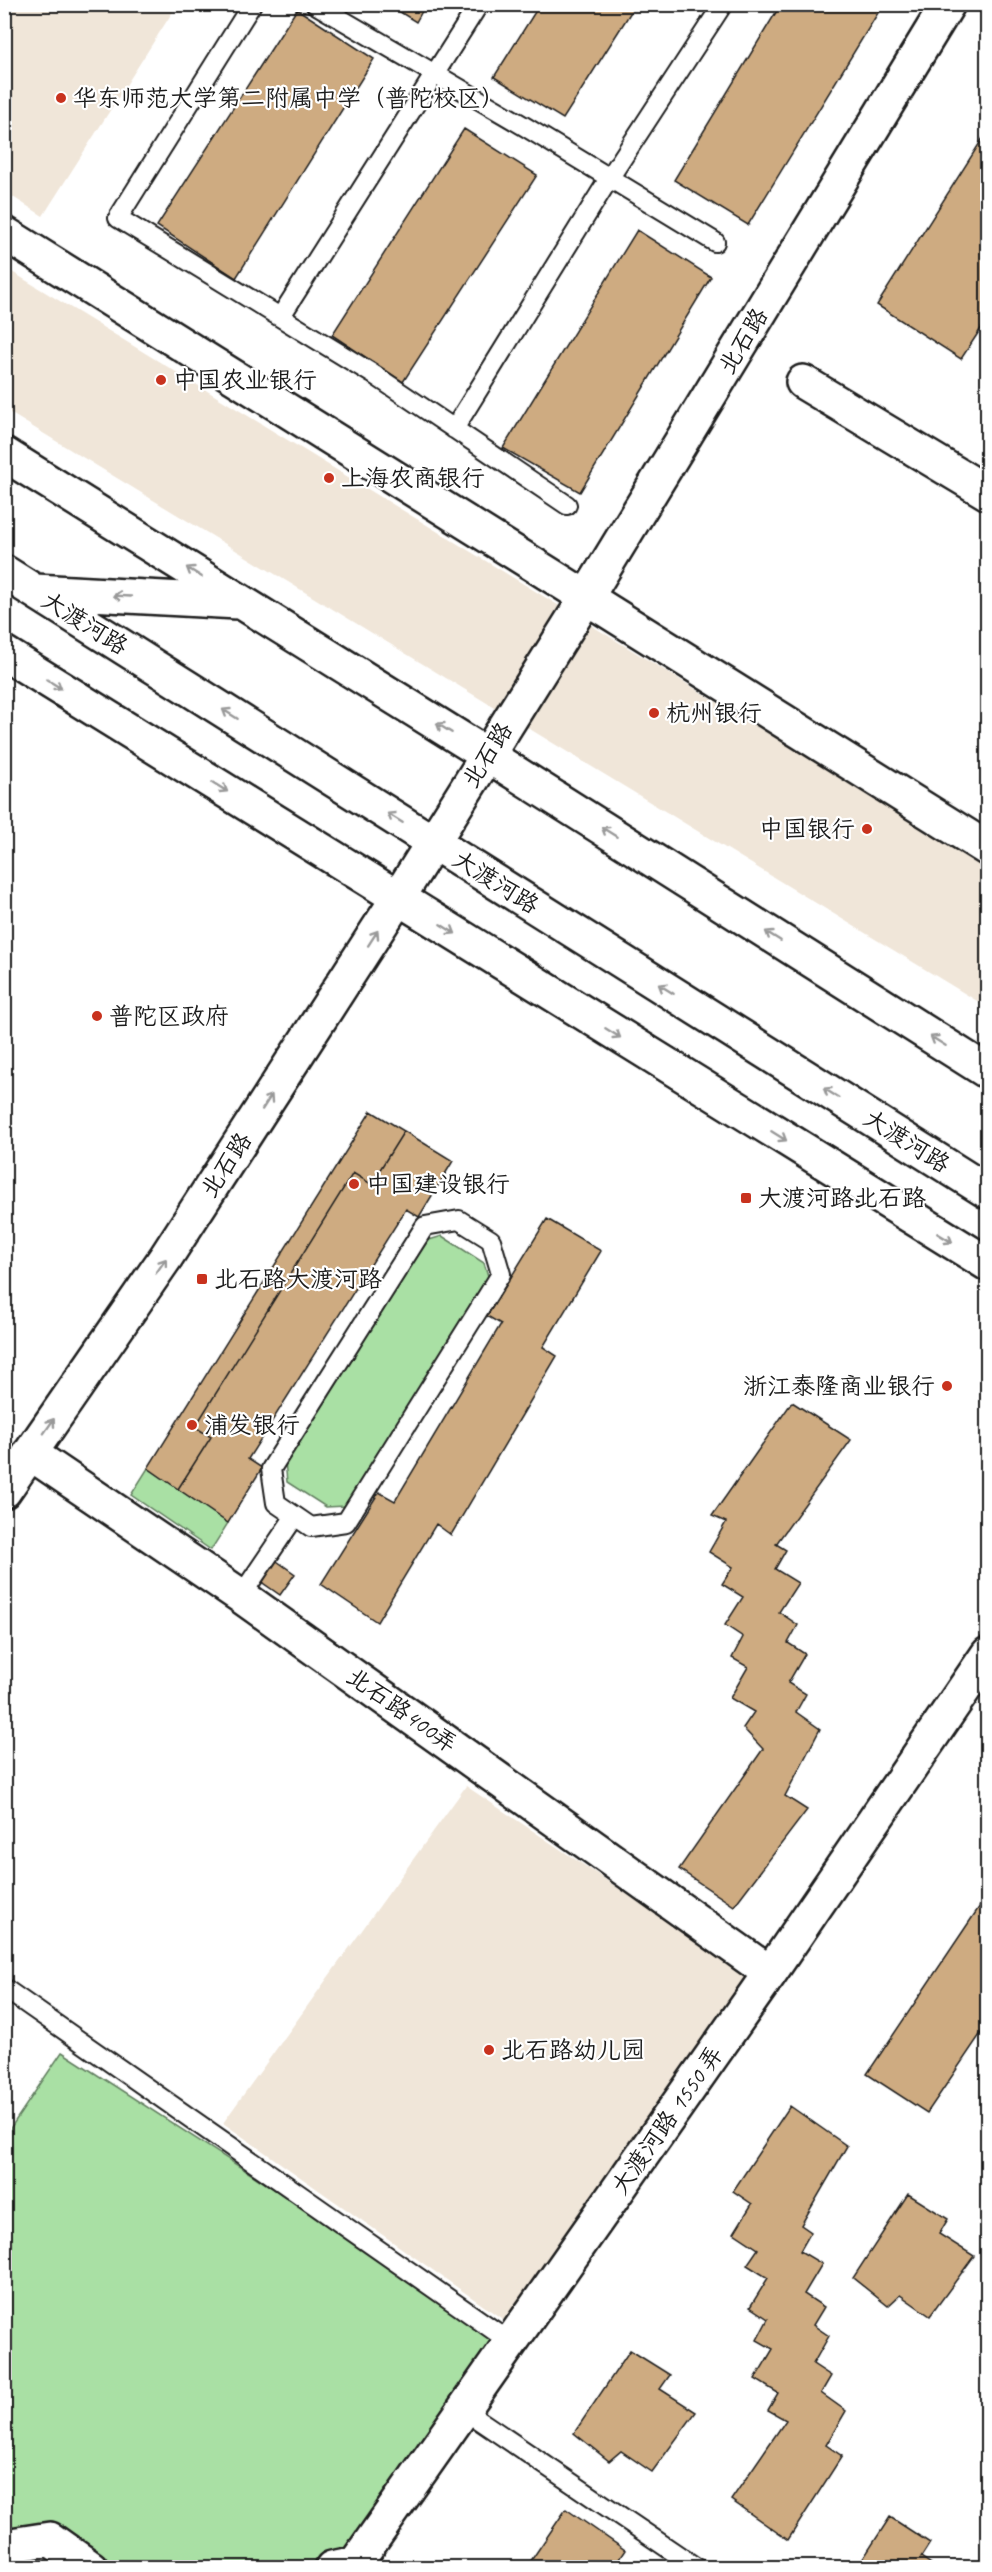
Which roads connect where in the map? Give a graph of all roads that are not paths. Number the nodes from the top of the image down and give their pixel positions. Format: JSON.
{"nodes":[{"id":1,"x":252,"y":4,"type":"edge"},
{"id":2,"x":315,"y":4,"type":"edge"},
{"id":3,"x":479,"y":4,"type":"edge"},
{"id":4,"x":723,"y":4,"type":"edge"},
{"id":5,"x":948,"y":4,"type":"edge"},
{"id":6,"x":435,"y":75,"type":"junction"},
{"id":7,"x":610,"y":177,"type":"junction"},
{"id":8,"x":4,"y":233,"type":"edge"},
{"id":9,"x":715,"y":242,"type":"dead end"},
{"id":10,"x":281,"y":316,"type":"junction"},
{"id":11,"x":804,"y":382,"type":"dead end"},
{"id":12,"x":454,"y":429,"type":"junction"},
{"id":13,"x":4,"y":454,"type":"edge"},
{"id":14,"x":987,"y":494,"type":"edge"},
{"id":15,"x":567,"y":505,"type":"dead end"},
{"id":16,"x":4,"y":573,"type":"edge"},
{"id":17,"x":34,"y":591,"type":"junction"},
{"id":18,"x":586,"y":598,"type":"junction"},
{"id":19,"x":243,"y":603,"type":"junction"},
{"id":20,"x":4,"y":652,"type":"edge"},
{"id":21,"x":487,"y":755,"type":"junction"},
{"id":22,"x":433,"y":842,"type":"junction"},
{"id":23,"x":987,"y":849,"type":"edge"},
{"id":24,"x":398,"y":898,"type":"junction"},
{"id":25,"x":987,"y":1072,"type":"edge"},
{"id":26,"x":987,"y":1191,"type":"edge"},
{"id":27,"x":987,"y":1264,"type":"edge"},
{"id":28,"x":30,"y":1454,"type":"junction"},
{"id":29,"x":4,"y":1491,"type":"edge"},
{"id":30,"x":295,"y":1516,"type":"junction"},
{"id":31,"x":241,"y":1596,"type":"junction"},
{"id":32,"x":987,"y":1654,"type":"edge"},
{"id":33,"x":770,"y":1972,"type":"junction"},
{"id":34,"x":4,"y":1988,"type":"edge"},
{"id":35,"x":512,"y":2343,"type":"junction"},
{"id":36,"x":464,"y":2410,"type":"junction"},
{"id":37,"x":4,"y":2546,"type":"edge"},
{"id":38,"x":91,"y":2568,"type":"edge"},
{"id":39,"x":332,"y":2568,"type":"edge"},
{"id":40,"x":697,"y":2568,"type":"edge"}],
"edges":[{"from":1,"to":10,"type":"lane"},
{"from":2,"to":6,"type":"lane"},
{"from":3,"to":6,"type":"lane"},
{"from":4,"to":7,"type":"lane"},
{"from":5,"to":18,"type":"street","name":"北石路"},
{"from":6,"to":7,"type":"lane"},
{"from":6,"to":10,"type":"lane"},
{"from":7,"to":9,"type":"lane"},
{"from":7,"to":12,"type":"lane"},
{"from":8,"to":18,"type":"street"},
{"from":10,"to":12,"type":"lane"},
{"from":11,"to":14,"type":"street"},
{"from":12,"to":15,"type":"lane"},
{"from":19,"to":13,"type":"street","one_way":true},
{"from":16,"to":17,"type":"street","name":"大渡河路"},
{"from":19,"to":17,"type":"street","one_way":true},
{"from":22,"to":17,"type":"street","name":"大渡河路","one_way":true},
{"from":18,"to":21,"type":"street","name":"北石路"},
{"from":18,"to":23,"type":"street"},
{"from":21,"to":19,"type":"street","one_way":true},
{"from":20,"to":24,"type":"street","one_way":true},
{"from":21,"to":22,"type":"street","name":"北石路"},
{"from":25,"to":21,"type":"street","one_way":true},
{"from":22,"to":24,"type":"street","name":"北石路"},
{"from":26,"to":22,"type":"street","name":"大渡河路","one_way":true},
{"from":24,"to":27,"type":"street","one_way":true},
{"from":28,"to":24,"type":"street","name":"北石路","one_way":true},
{"from":28,"to":29,"type":"street","name":"北石路"},
{"from":28,"to":31,"type":"street","name":"北石路400弄"},
{"from":30,"to":30,"type":"lane"},
{"from":30,"to":31,"type":"lane"},
{"from":31,"to":33,"type":"street","name":"北石路400弄"},
{"from":32,"to":33,"type":"street","name":"大渡河路 1550 弄"},
{"from":33,"to":35,"type":"street","name":"大渡河路 1550 弄"},
{"from":34,"to":35,"type":"lane"},
{"from":35,"to":36,"type":"street","name":"大渡河路 1550 弄"},
{"from":36,"to":39,"type":"street","name":"大渡河路 1550 弄"},
{"from":36,"to":40,"type":"lane"},
{"from":37,"to":38,"type":"street"}]}
